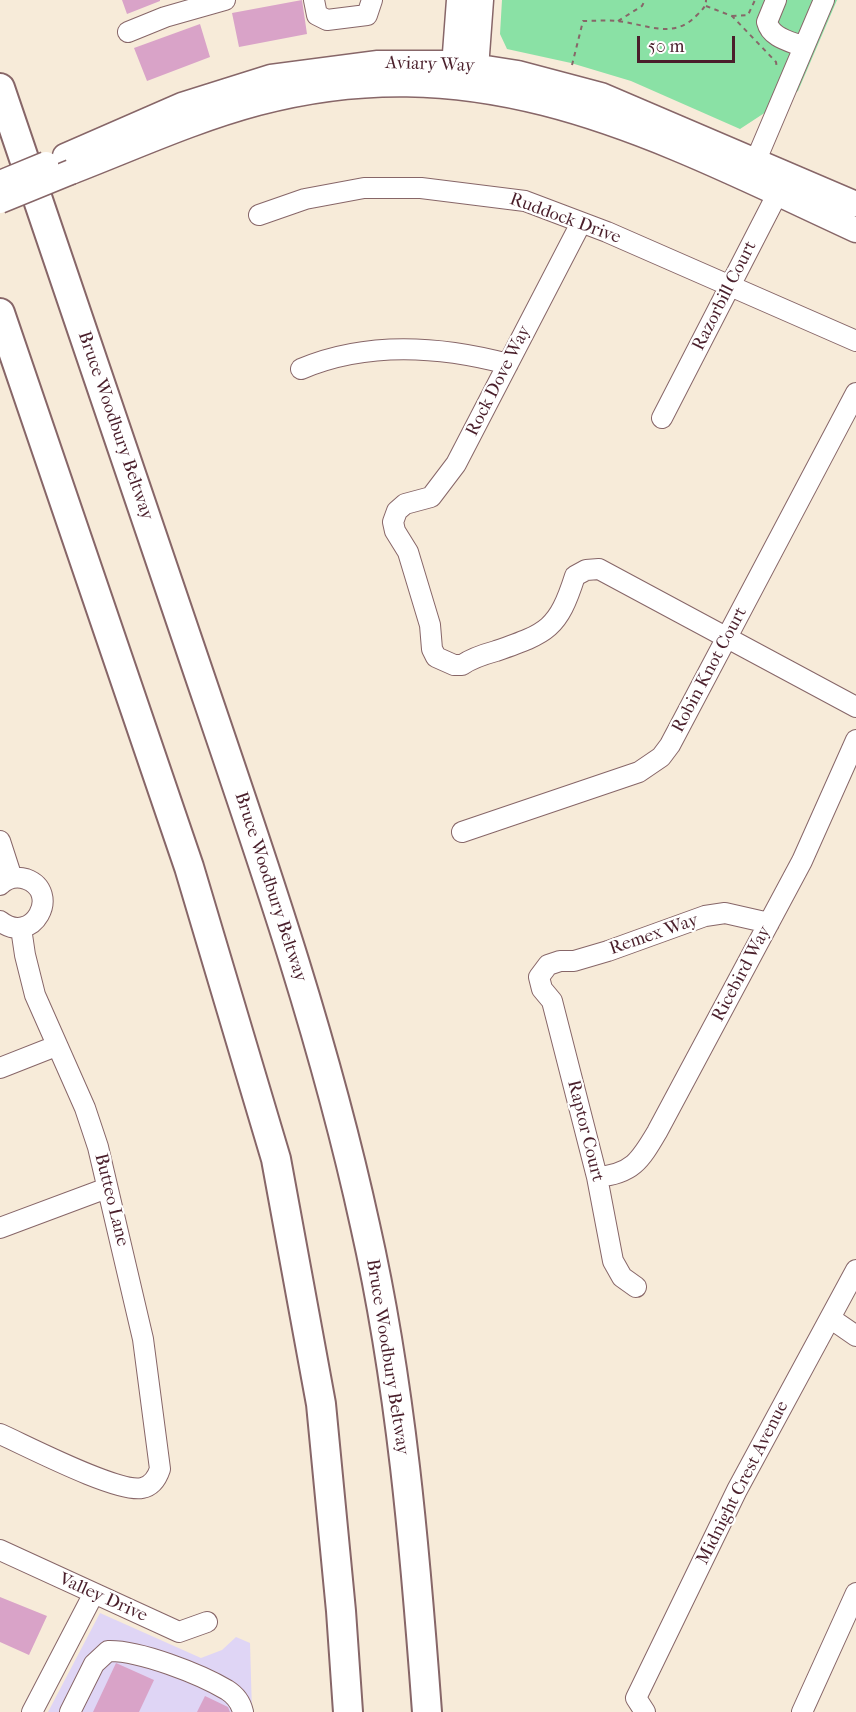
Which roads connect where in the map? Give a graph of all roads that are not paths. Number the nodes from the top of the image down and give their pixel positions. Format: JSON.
{"nodes":[{"id":1,"x":225,"y":0,"type":"edge"},
{"id":2,"x":314,"y":0,"type":"edge"},
{"id":3,"x":372,"y":0,"type":"edge"},
{"id":4,"x":459,"y":0,"type":"edge"},
{"id":5,"x":481,"y":0,"type":"edge"},
{"id":6,"x":776,"y":0,"type":"edge"},
{"id":7,"x":824,"y":0,"type":"edge"},
{"id":8,"x":178,"y":6,"type":"edge"},
{"id":9,"x":128,"y":32,"type":"dead end"},
{"id":10,"x":804,"y":47,"type":"junction"},
{"id":11,"x":464,"y":75,"type":"junction"},
{"id":12,"x":0,"y":88,"type":"edge"},
{"id":13,"x":756,"y":160,"type":"junction"},
{"id":14,"x":68,"y":164,"type":"junction"},
{"id":15,"x":0,"y":183,"type":"edge"},
{"id":16,"x":783,"y":184,"type":"junction"},
{"id":17,"x":0,"y":201,"type":"edge"},
{"id":18,"x":856,"y":204,"type":"edge"},
{"id":19,"x":259,"y":215,"type":"dead end"},
{"id":20,"x":581,"y":223,"type":"junction"},
{"id":21,"x":856,"y":230,"type":"edge"},
{"id":22,"x":730,"y":287,"type":"junction"},
{"id":23,"x":0,"y":313,"type":"edge"},
{"id":24,"x":856,"y":341,"type":"edge"},
{"id":25,"x":508,"y":364,"type":"junction"},
{"id":26,"x":301,"y":369,"type":"dead end"},
{"id":27,"x":856,"y":393,"type":"edge"},
{"id":28,"x":662,"y":418,"type":"dead end"},
{"id":29,"x":726,"y":638,"type":"junction"},
{"id":30,"x":856,"y":707,"type":"edge"},
{"id":31,"x":856,"y":740,"type":"edge"},
{"id":32,"x":462,"y":832,"type":"dead end"},
{"id":33,"x":0,"y":841,"type":"edge"},
{"id":34,"x":6,"y":881,"type":"edge"},
{"id":35,"x":0,"y":921,"type":"edge"},
{"id":36,"x":769,"y":923,"type":"junction"},
{"id":37,"x":21,"y":928,"type":"junction"},
{"id":38,"x":543,"y":971,"type":"joint"},
{"id":39,"x":56,"y":1046,"type":"junction"},
{"id":40,"x":0,"y":1068,"type":"edge"},
{"id":41,"x":597,"y":1177,"type":"junction"},
{"id":42,"x":107,"y":1188,"type":"junction"},
{"id":43,"x":0,"y":1228,"type":"edge"},
{"id":44,"x":856,"y":1270,"type":"edge"},
{"id":45,"x":636,"y":1287,"type":"dead end"},
{"id":46,"x":830,"y":1318,"type":"junction"},
{"id":47,"x":856,"y":1336,"type":"edge"},
{"id":48,"x":0,"y":1434,"type":"edge"},
{"id":49,"x":0,"y":1550,"type":"edge"},
{"id":50,"x":93,"y":1594,"type":"junction"},
{"id":51,"x":855,"y":1597,"type":"edge"},
{"id":52,"x":207,"y":1622,"type":"dead end"},
{"id":53,"x":641,"y":1705,"type":"edge"},
{"id":54,"x":32,"y":1712,"type":"edge"},
{"id":55,"x":70,"y":1712,"type":"edge"},
{"id":56,"x":243,"y":1712,"type":"edge"},
{"id":57,"x":348,"y":1712,"type":"edge"},
{"id":58,"x":427,"y":1712,"type":"edge"},
{"id":59,"x":802,"y":1712,"type":"edge"}],
"edges":[{"from":1,"to":8,"type":"street"},
{"from":2,"to":3,"type":"street"},
{"from":4,"to":11,"type":"main road"},
{"from":5,"to":11,"type":"main road"},
{"from":6,"to":10,"type":"street"},
{"from":7,"to":10,"type":"street"},
{"from":8,"to":9,"type":"street"},
{"from":10,"to":13,"type":"street"},
{"from":11,"to":13,"type":"main road","name":"Aviary Way"},
{"from":11,"to":14,"type":"main road","name":"Aviary Way"},
{"from":11,"to":16,"type":"main road","name":"Aviary Way"},
{"from":12,"to":58,"type":"highway","name":"Bruce Woodbury Beltway"},
{"from":13,"to":16,"type":"main road","name":"Aviary Way"},
{"from":14,"to":15,"type":"main road","name":"Aviary Way","bridge":true},
{"from":14,"to":17,"type":"main road","name":"Aviary Way","bridge":true},
{"from":16,"to":18,"type":"main road","name":"Aviary Way"},
{"from":16,"to":21,"type":"main road","name":"Aviary Way"},
{"from":16,"to":22,"type":"street","name":"Razorbill Court"},
{"from":19,"to":20,"type":"street","name":"Ruddock Drive"},
{"from":20,"to":22,"type":"street","name":"Ruddock Drive"},
{"from":20,"to":25,"type":"street","name":"Rock Dove Way"},
{"from":22,"to":24,"type":"street","name":"Ruddock Drive"},
{"from":22,"to":28,"type":"street","name":"Razorbill Court"},
{"from":23,"to":57,"type":"highway"},
{"from":25,"to":26,"type":"street"},
{"from":25,"to":29,"type":"street","name":"Rock Dove Way"},
{"from":27,"to":29,"type":"street","name":"Robin Knot Court"},
{"from":29,"to":30,"type":"street"},
{"from":29,"to":32,"type":"street","name":"Robin Knot Court"},
{"from":31,"to":36,"type":"street","name":"Ricebird Way"},
{"from":33,"to":34,"type":"street"},
{"from":34,"to":37,"type":"street"},
{"from":35,"to":37,"type":"street"},
{"from":36,"to":38,"type":"street","name":"Remex Way"},
{"from":36,"to":41,"type":"street","name":"Ricebird Way"},
{"from":37,"to":39,"type":"street","name":"Butteo Lane"},
{"from":38,"to":41,"type":"street","name":"Raptor Court"},
{"from":39,"to":40,"type":"street"},
{"from":39,"to":42,"type":"street","name":"Butteo Lane"},
{"from":41,"to":45,"type":"street","name":"Raptor Court"},
{"from":42,"to":43,"type":"street"},
{"from":42,"to":48,"type":"street","name":"Butteo Lane"},
{"from":44,"to":46,"type":"street","name":"Midnight Crest Avenue"},
{"from":46,"to":47,"type":"street"},
{"from":46,"to":53,"type":"street","name":"Midnight Crest Avenue"},
{"from":49,"to":50,"type":"street","name":"Valley Drive"},
{"from":50,"to":52,"type":"street","name":"Valley Drive"},
{"from":50,"to":54,"type":"street"},
{"from":51,"to":59,"type":"street"},
{"from":55,"to":56,"type":"street"}]}
